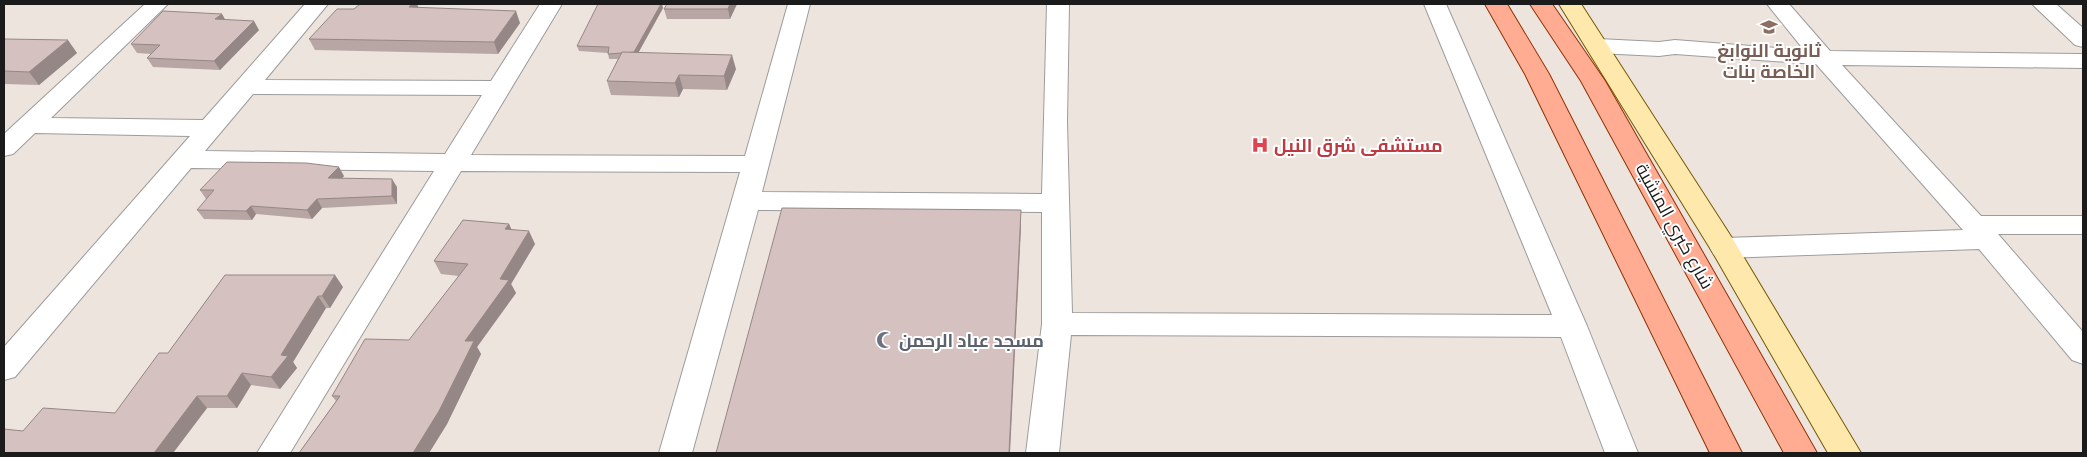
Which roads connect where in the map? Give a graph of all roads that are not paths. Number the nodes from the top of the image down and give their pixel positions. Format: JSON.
{"nodes":[{"id":1,"x":157,"y":4,"type":"edge"},
{"id":2,"x":317,"y":4,"type":"edge"},
{"id":3,"x":551,"y":4,"type":"edge"},
{"id":4,"x":799,"y":4,"type":"edge"},
{"id":5,"x":1058,"y":4,"type":"edge"},
{"id":6,"x":1442,"y":4,"type":"edge"},
{"id":7,"x":1496,"y":4,"type":"edge"},
{"id":8,"x":1541,"y":4,"type":"edge"},
{"id":9,"x":1570,"y":4,"type":"edge"},
{"id":10,"x":1778,"y":4,"type":"edge"},
{"id":11,"x":2043,"y":4,"type":"edge"},
{"id":12,"x":2083,"y":40,"type":"edge"},
{"id":13,"x":1598,"y":46,"type":"junction"},
{"id":14,"x":1823,"y":58,"type":"junction"},
{"id":15,"x":2083,"y":61,"type":"edge"},
{"id":16,"x":246,"y":87,"type":"junction"},
{"id":17,"x":498,"y":88,"type":"junction"},
{"id":18,"x":28,"y":125,"type":"junction"},
{"id":19,"x":210,"y":128,"type":"junction"},
{"id":20,"x":4,"y":148,"type":"edge"},
{"id":21,"x":184,"y":159,"type":"junction"},
{"id":22,"x":452,"y":163,"type":"junction"},
{"id":23,"x":755,"y":164,"type":"junction"},
{"id":24,"x":747,"y":201,"type":"junction"},
{"id":25,"x":1056,"y":204,"type":"junction"},
{"id":26,"x":2083,"y":224,"type":"edge"},
{"id":27,"x":1980,"y":232,"type":"junction"},
{"id":28,"x":1724,"y":248,"type":"junction"},
{"id":29,"x":1057,"y":324,"type":"junction"},
{"id":30,"x":1572,"y":326,"type":"junction"},
{"id":31,"x":2083,"y":352,"type":"edge"},
{"id":32,"x":4,"y":368,"type":"edge"},
{"id":33,"x":274,"y":453,"type":"edge"},
{"id":34,"x":675,"y":453,"type":"edge"},
{"id":35,"x":1042,"y":453,"type":"edge"},
{"id":36,"x":1621,"y":453,"type":"edge"},
{"id":37,"x":1726,"y":453,"type":"edge"},
{"id":38,"x":1801,"y":453,"type":"edge"},
{"id":39,"x":1845,"y":453,"type":"edge"}],
"edges":[{"from":1,"to":18,"type":"street"},
{"from":2,"to":16,"type":"street"},
{"from":3,"to":17,"type":"street"},
{"from":4,"to":23,"type":"street"},
{"from":5,"to":25,"type":"street"},
{"from":6,"to":30,"type":"street"},
{"from":7,"to":37,"type":"main road"},
{"from":8,"to":38,"type":"main road","name":"شارع كبري المنشية"},
{"from":9,"to":13,"type":"street"},
{"from":10,"to":14,"type":"street"},
{"from":11,"to":12,"type":"street"},
{"from":13,"to":14,"type":"street"},
{"from":13,"to":28,"type":"street"},
{"from":14,"to":15,"type":"street"},
{"from":14,"to":27,"type":"street"},
{"from":16,"to":17,"type":"street"},
{"from":16,"to":19,"type":"street"},
{"from":17,"to":22,"type":"street"},
{"from":18,"to":19,"type":"street"},
{"from":18,"to":20,"type":"street"},
{"from":19,"to":21,"type":"street"},
{"from":21,"to":22,"type":"street"},
{"from":21,"to":32,"type":"street"},
{"from":22,"to":23,"type":"street"},
{"from":22,"to":33,"type":"street"},
{"from":23,"to":24,"type":"street"},
{"from":24,"to":25,"type":"street"},
{"from":24,"to":34,"type":"street"},
{"from":25,"to":29,"type":"street"},
{"from":26,"to":27,"type":"street"},
{"from":27,"to":28,"type":"street"},
{"from":27,"to":31,"type":"street"},
{"from":28,"to":39,"type":"street"},
{"from":29,"to":30,"type":"street"},
{"from":29,"to":35,"type":"street"},
{"from":30,"to":36,"type":"street"}]}
